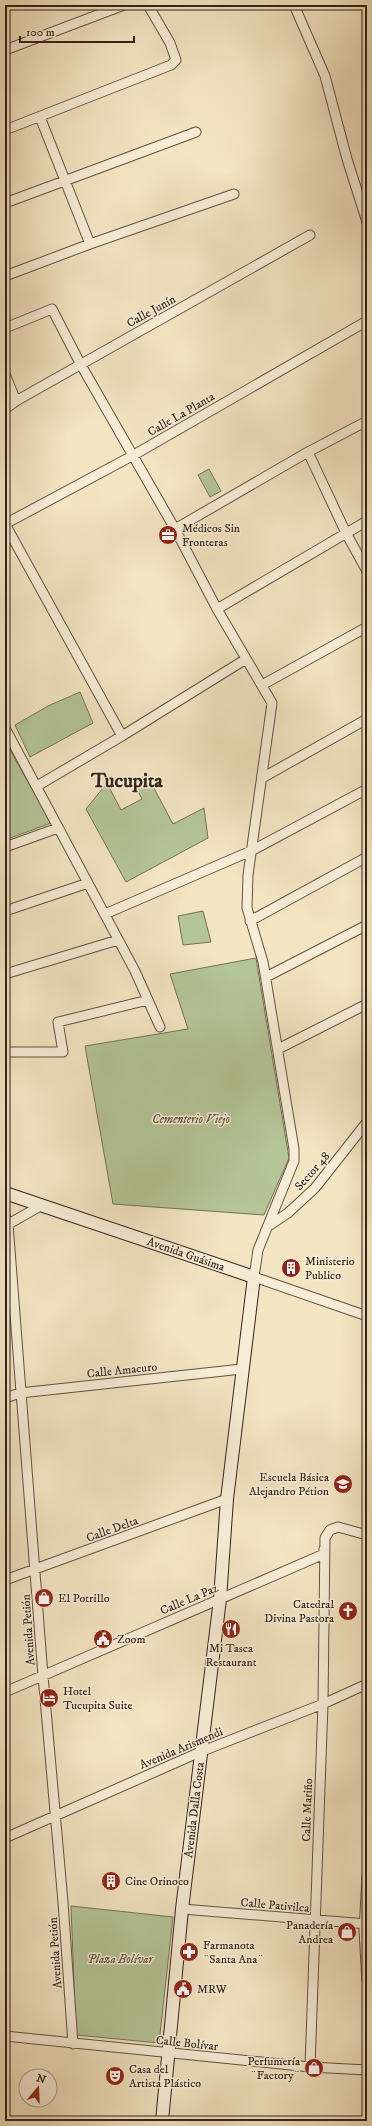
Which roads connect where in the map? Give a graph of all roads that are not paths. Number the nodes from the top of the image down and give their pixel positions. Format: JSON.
{"nodes":[{"id":1,"x":124,"y":5,"type":"edge"},
{"id":2,"x":148,"y":5,"type":"edge"},
{"id":3,"x":294,"y":5,"type":"edge"},
{"id":4,"x":5,"y":50,"type":"edge"},
{"id":5,"x":40,"y":117,"type":"junction"},
{"id":6,"x":5,"y":130,"type":"edge"},
{"id":7,"x":196,"y":132,"type":"dead end"},
{"id":8,"x":66,"y":180,"type":"junction"},
{"id":9,"x":234,"y":194,"type":"dead end"},
{"id":10,"x":5,"y":203,"type":"edge"},
{"id":11,"x":367,"y":222,"type":"edge"},
{"id":12,"x":310,"y":235,"type":"dead end"},
{"id":13,"x":90,"y":244,"type":"junction"},
{"id":14,"x":5,"y":276,"type":"edge"},
{"id":15,"x":367,"y":322,"type":"edge"},
{"id":16,"x":5,"y":328,"type":"edge"},
{"id":17,"x":81,"y":365,"type":"junction"},
{"id":18,"x":5,"y":374,"type":"edge"},
{"id":19,"x":16,"y":401,"type":"junction"},
{"id":20,"x":5,"y":409,"type":"edge"},
{"id":21,"x":367,"y":421,"type":"edge"},
{"id":22,"x":308,"y":452,"type":"junction"},
{"id":23,"x":132,"y":456,"type":"junction"},
{"id":24,"x":367,"y":521,"type":"edge"},
{"id":25,"x":5,"y":524,"type":"edge"},
{"id":26,"x":175,"y":529,"type":"junction"},
{"id":27,"x":346,"y":533,"type":"junction"},
{"id":28,"x":367,"y":571,"type":"edge"},
{"id":29,"x":217,"y":609,"type":"junction"},
{"id":30,"x":367,"y":627,"type":"edge"},
{"id":31,"x":246,"y":659,"type":"junction"},
{"id":32,"x":262,"y":685,"type":"junction"},
{"id":33,"x":367,"y":719,"type":"edge"},
{"id":34,"x":5,"y":728,"type":"edge"},
{"id":35,"x":122,"y":736,"type":"junction"},
{"id":36,"x":262,"y":778,"type":"junction"},
{"id":37,"x":37,"y":786,"type":"junction"},
{"id":38,"x":367,"y":789,"type":"edge"},
{"id":39,"x":58,"y":828,"type":"junction"},
{"id":40,"x":5,"y":847,"type":"edge"},
{"id":41,"x":251,"y":852,"type":"junction"},
{"id":42,"x":367,"y":857,"type":"edge"},
{"id":43,"x":88,"y":883,"type":"junction"},
{"id":44,"x":5,"y":911,"type":"edge"},
{"id":45,"x":105,"y":914,"type":"junction"},
{"id":46,"x":250,"y":921,"type":"junction"},
{"id":47,"x":367,"y":925,"type":"edge"},
{"id":48,"x":118,"y":940,"type":"junction"},
{"id":49,"x":5,"y":974,"type":"edge"},
{"id":50,"x":266,"y":977,"type":"junction"},
{"id":51,"x":148,"y":1000,"type":"junction"},
{"id":52,"x":367,"y":1004,"type":"edge"},
{"id":53,"x":160,"y":1027,"type":"dead end"},
{"id":54,"x":278,"y":1049,"type":"junction"},
{"id":55,"x":5,"y":1052,"type":"edge"},
{"id":56,"x":367,"y":1122,"type":"edge"},
{"id":57,"x":5,"y":1193,"type":"edge"},
{"id":58,"x":42,"y":1205,"type":"junction"},
{"id":59,"x":6,"y":1222,"type":"edge"},
{"id":60,"x":267,"y":1228,"type":"junction"},
{"id":61,"x":254,"y":1276,"type":"junction"},
{"id":62,"x":367,"y":1316,"type":"edge"},
{"id":63,"x":242,"y":1369,"type":"junction"},
{"id":64,"x":20,"y":1393,"type":"junction"},
{"id":65,"x":5,"y":1398,"type":"edge"},
{"id":66,"x":227,"y":1499,"type":"junction"},
{"id":67,"x":367,"y":1535,"type":"edge"},
{"id":68,"x":324,"y":1554,"type":"junction"},
{"id":69,"x":35,"y":1569,"type":"junction"},
{"id":70,"x":5,"y":1580,"type":"edge"},
{"id":71,"x":220,"y":1599,"type":"junction"},
{"id":72,"x":43,"y":1676,"type":"junction"},
{"id":73,"x":367,"y":1684,"type":"edge"},
{"id":74,"x":5,"y":1692,"type":"edge"},
{"id":75,"x":323,"y":1704,"type":"junction"},
{"id":76,"x":200,"y":1752,"type":"junction"},
{"id":77,"x":56,"y":1816,"type":"junction"},
{"id":78,"x":5,"y":1838,"type":"edge"},
{"id":79,"x":367,"y":1876,"type":"edge"},
{"id":80,"x":182,"y":1909,"type":"junction"},
{"id":81,"x":316,"y":1921,"type":"junction"},
{"id":82,"x":366,"y":1924,"type":"edge"},
{"id":83,"x":367,"y":1981,"type":"edge"},
{"id":84,"x":5,"y":2036,"type":"edge"},
{"id":85,"x":73,"y":2044,"type":"junction"},
{"id":86,"x":169,"y":2053,"type":"junction"},
{"id":87,"x":310,"y":2067,"type":"junction"},
{"id":88,"x":367,"y":2070,"type":"edge"},
{"id":89,"x":162,"y":2121,"type":"edge"}],
"edges":[{"from":1,"to":4,"type":"street"},
{"from":2,"to":5,"type":"street"},
{"from":3,"to":11,"type":"street"},
{"from":5,"to":6,"type":"street"},
{"from":5,"to":8,"type":"street"},
{"from":7,"to":8,"type":"street"},
{"from":8,"to":10,"type":"street"},
{"from":8,"to":13,"type":"street"},
{"from":9,"to":13,"type":"street"},
{"from":12,"to":17,"type":"street","name":"Calle Junín"},
{"from":13,"to":14,"type":"street"},
{"from":15,"to":23,"type":"street","name":"Calle La Planta"},
{"from":16,"to":17,"type":"street"},
{"from":17,"to":19,"type":"street","name":"Calle Junín"},
{"from":17,"to":23,"type":"street"},
{"from":18,"to":19,"type":"street"},
{"from":19,"to":20,"type":"street","name":"Calle Junín"},
{"from":21,"to":22,"type":"street"},
{"from":22,"to":26,"type":"street"},
{"from":22,"to":27,"type":"street"},
{"from":23,"to":25,"type":"street","name":"Calle La Planta"},
{"from":23,"to":26,"type":"street"},
{"from":24,"to":27,"type":"street"},
{"from":25,"to":35,"type":"street"},
{"from":26,"to":29,"type":"street"},
{"from":27,"to":28,"type":"street"},
{"from":27,"to":29,"type":"street"},
{"from":29,"to":31,"type":"street"},
{"from":30,"to":32,"type":"street"},
{"from":31,"to":32,"type":"street"},
{"from":31,"to":35,"type":"street"},
{"from":32,"to":36,"type":"street"},
{"from":33,"to":36,"type":"street"},
{"from":34,"to":37,"type":"street"},
{"from":35,"to":37,"type":"street"},
{"from":36,"to":41,"type":"street"},
{"from":37,"to":39,"type":"street"},
{"from":38,"to":41,"type":"street"},
{"from":39,"to":40,"type":"street"},
{"from":39,"to":43,"type":"street"},
{"from":41,"to":45,"type":"street"},
{"from":41,"to":46,"type":"street"},
{"from":42,"to":46,"type":"street"},
{"from":43,"to":44,"type":"street"},
{"from":43,"to":45,"type":"street"},
{"from":45,"to":48,"type":"street"},
{"from":46,"to":50,"type":"street"},
{"from":47,"to":50,"type":"street"},
{"from":48,"to":49,"type":"street"},
{"from":48,"to":51,"type":"street"},
{"from":50,"to":54,"type":"street"},
{"from":51,"to":53,"type":"street"},
{"from":51,"to":55,"type":"street"},
{"from":52,"to":54,"type":"street"},
{"from":54,"to":60,"type":"street"},
{"from":56,"to":60,"type":"street","name":"Sector 48"},
{"from":57,"to":58,"type":"main road","name":"Avenida Guásima"},
{"from":58,"to":59,"type":"street"},
{"from":58,"to":61,"type":"main road","name":"Avenida Guásima"},
{"from":59,"to":64,"type":"street","name":"Avenida Petión"},
{"from":60,"to":61,"type":"street"},
{"from":61,"to":62,"type":"street","name":"Avenida Guásima"},
{"from":61,"to":63,"type":"main road","name":"Avenida Dalla Costa"},
{"from":63,"to":64,"type":"street","name":"Calle Amacuro"},
{"from":63,"to":66,"type":"main road","name":"Avenida Dalla Costa"},
{"from":64,"to":65,"type":"street","name":"Calle Amacuro"},
{"from":64,"to":69,"type":"street","name":"Avenida Petión"},
{"from":66,"to":69,"type":"street","name":"Calle Delta"},
{"from":66,"to":71,"type":"main road","name":"Avenida Dalla Costa"},
{"from":67,"to":68,"type":"street"},
{"from":68,"to":71,"type":"street","name":"Calle La Paz"},
{"from":68,"to":75,"type":"street","name":"Calle Mariño"},
{"from":69,"to":70,"type":"street","name":"Calle Delta"},
{"from":69,"to":72,"type":"street","name":"Avenida Petión"},
{"from":71,"to":72,"type":"street","name":"Calle La Paz"},
{"from":71,"to":76,"type":"main road","name":"Avenida Dalla Costa"},
{"from":72,"to":74,"type":"street","name":"Calle La Paz"},
{"from":72,"to":77,"type":"street","name":"Avenida Petión"},
{"from":73,"to":75,"type":"street","name":"Avenida Arismendi"},
{"from":75,"to":76,"type":"street","name":"Avenida Arismendi"},
{"from":75,"to":81,"type":"street","name":"Calle Mariño"},
{"from":76,"to":77,"type":"street","name":"Avenida Arismendi"},
{"from":76,"to":80,"type":"main road","name":"Avenida Dalla Costa"},
{"from":77,"to":78,"type":"street","name":"Avenida Arismendi"},
{"from":77,"to":85,"type":"street","name":"Avenida Petión"},
{"from":79,"to":82,"type":"street"},
{"from":80,"to":81,"type":"street","name":"Calle Pativilca"},
{"from":80,"to":86,"type":"main road","name":"Avenida Dalla Costa"},
{"from":81,"to":82,"type":"street","name":"Calle Pativilca"},
{"from":81,"to":87,"type":"street","name":"Calle Mariño"},
{"from":82,"to":83,"type":"street"},
{"from":84,"to":85,"type":"street","name":"Calle Bolívar"},
{"from":85,"to":86,"type":"street","name":"Calle Bolívar"},
{"from":86,"to":87,"type":"street","name":"Calle Bolívar"},
{"from":86,"to":89,"type":"main road","name":"Avenida Dalla Costa"},
{"from":87,"to":88,"type":"street","name":"Calle Bolívar"}]}
